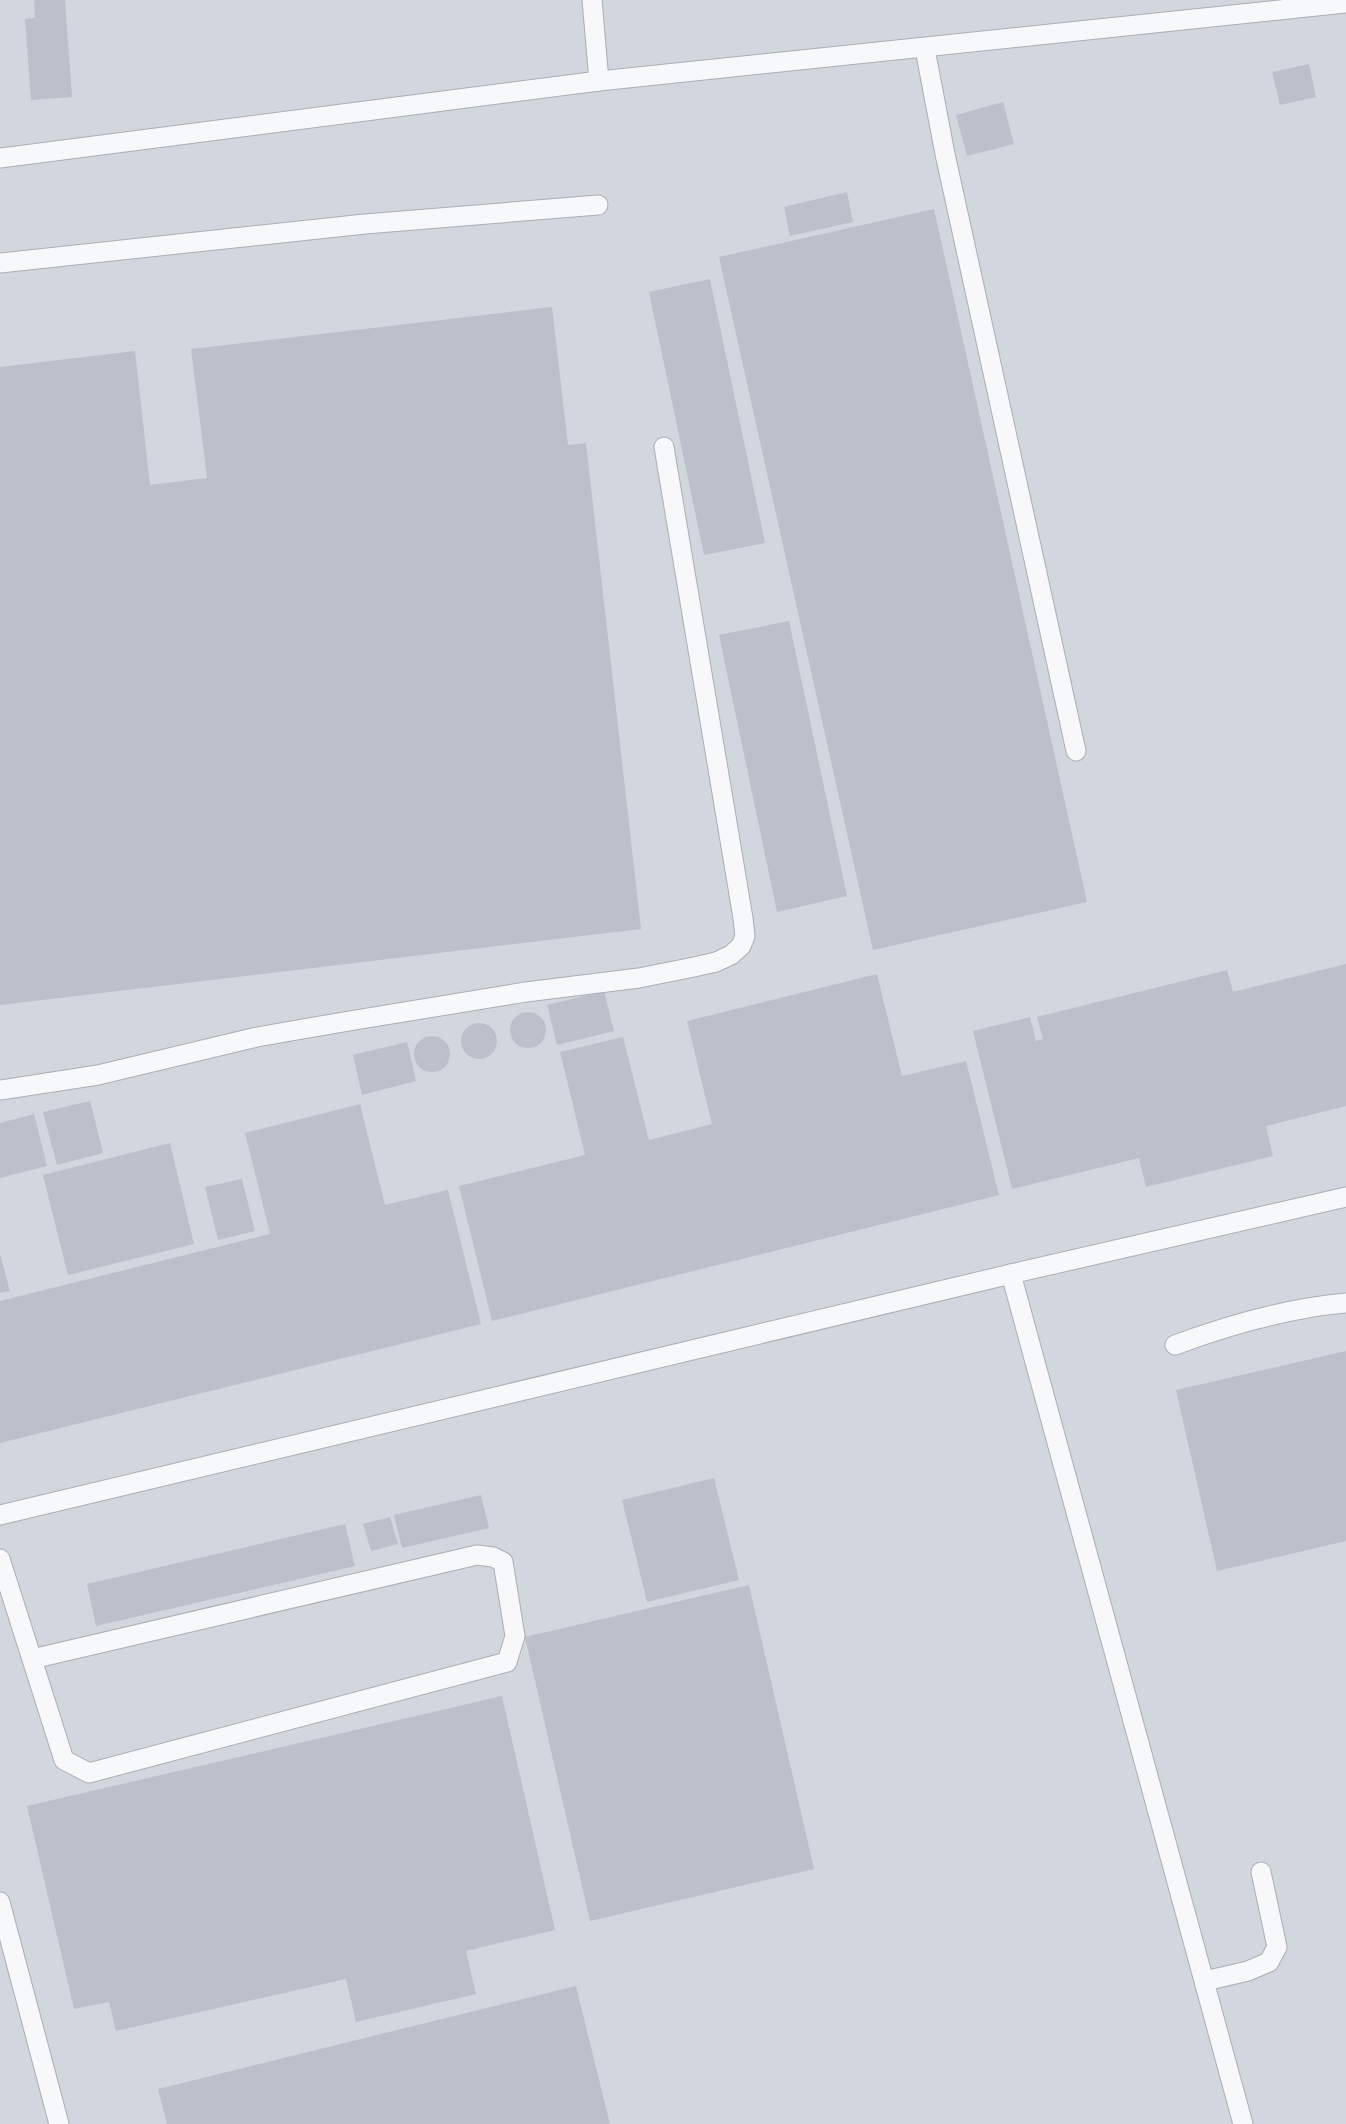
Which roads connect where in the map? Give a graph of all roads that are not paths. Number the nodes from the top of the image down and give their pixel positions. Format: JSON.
{"nodes":[{"id":1,"x":592,"y":0,"type":"edge"},
{"id":2,"x":1346,"y":3,"type":"edge"},
{"id":3,"x":925,"y":49,"type":"junction"},
{"id":4,"x":599,"y":81,"type":"junction"},
{"id":5,"x":0,"y":158,"type":"edge"},
{"id":6,"x":598,"y":205,"type":"dead end"},
{"id":7,"x":0,"y":263,"type":"edge"},
{"id":8,"x":664,"y":447,"type":"dead end"},
{"id":9,"x":1076,"y":751,"type":"dead end"},
{"id":10,"x":0,"y":1090,"type":"edge"},
{"id":11,"x":1346,"y":1197,"type":"edge"},
{"id":12,"x":1011,"y":1274,"type":"junction"},
{"id":13,"x":1346,"y":1303,"type":"edge"},
{"id":14,"x":1175,"y":1345,"type":"dead end"},
{"id":15,"x":0,"y":1515,"type":"edge"},
{"id":16,"x":0,"y":1559,"type":"edge"},
{"id":17,"x":32,"y":1659,"type":"junction"},
{"id":18,"x":1262,"y":1872,"type":"dead end"},
{"id":19,"x":0,"y":1902,"type":"edge"},
{"id":20,"x":1205,"y":1981,"type":"junction"},
{"id":21,"x":59,"y":2124,"type":"edge"},
{"id":22,"x":1243,"y":2124,"type":"edge"}],
"edges":[{"from":1,"to":4,"type":"lane"},
{"from":2,"to":3,"type":"lane"},
{"from":3,"to":4,"type":"lane"},
{"from":3,"to":9,"type":"lane"},
{"from":4,"to":5,"type":"lane"},
{"from":6,"to":7,"type":"lane"},
{"from":8,"to":10,"type":"lane"},
{"from":11,"to":12,"type":"lane"},
{"from":12,"to":15,"type":"lane"},
{"from":12,"to":20,"type":"lane"},
{"from":13,"to":14,"type":"lane"},
{"from":16,"to":17,"type":"lane"},
{"from":17,"to":17,"type":"lane"},
{"from":18,"to":20,"type":"lane"},
{"from":19,"to":21,"type":"lane"},
{"from":20,"to":22,"type":"lane"}]}
